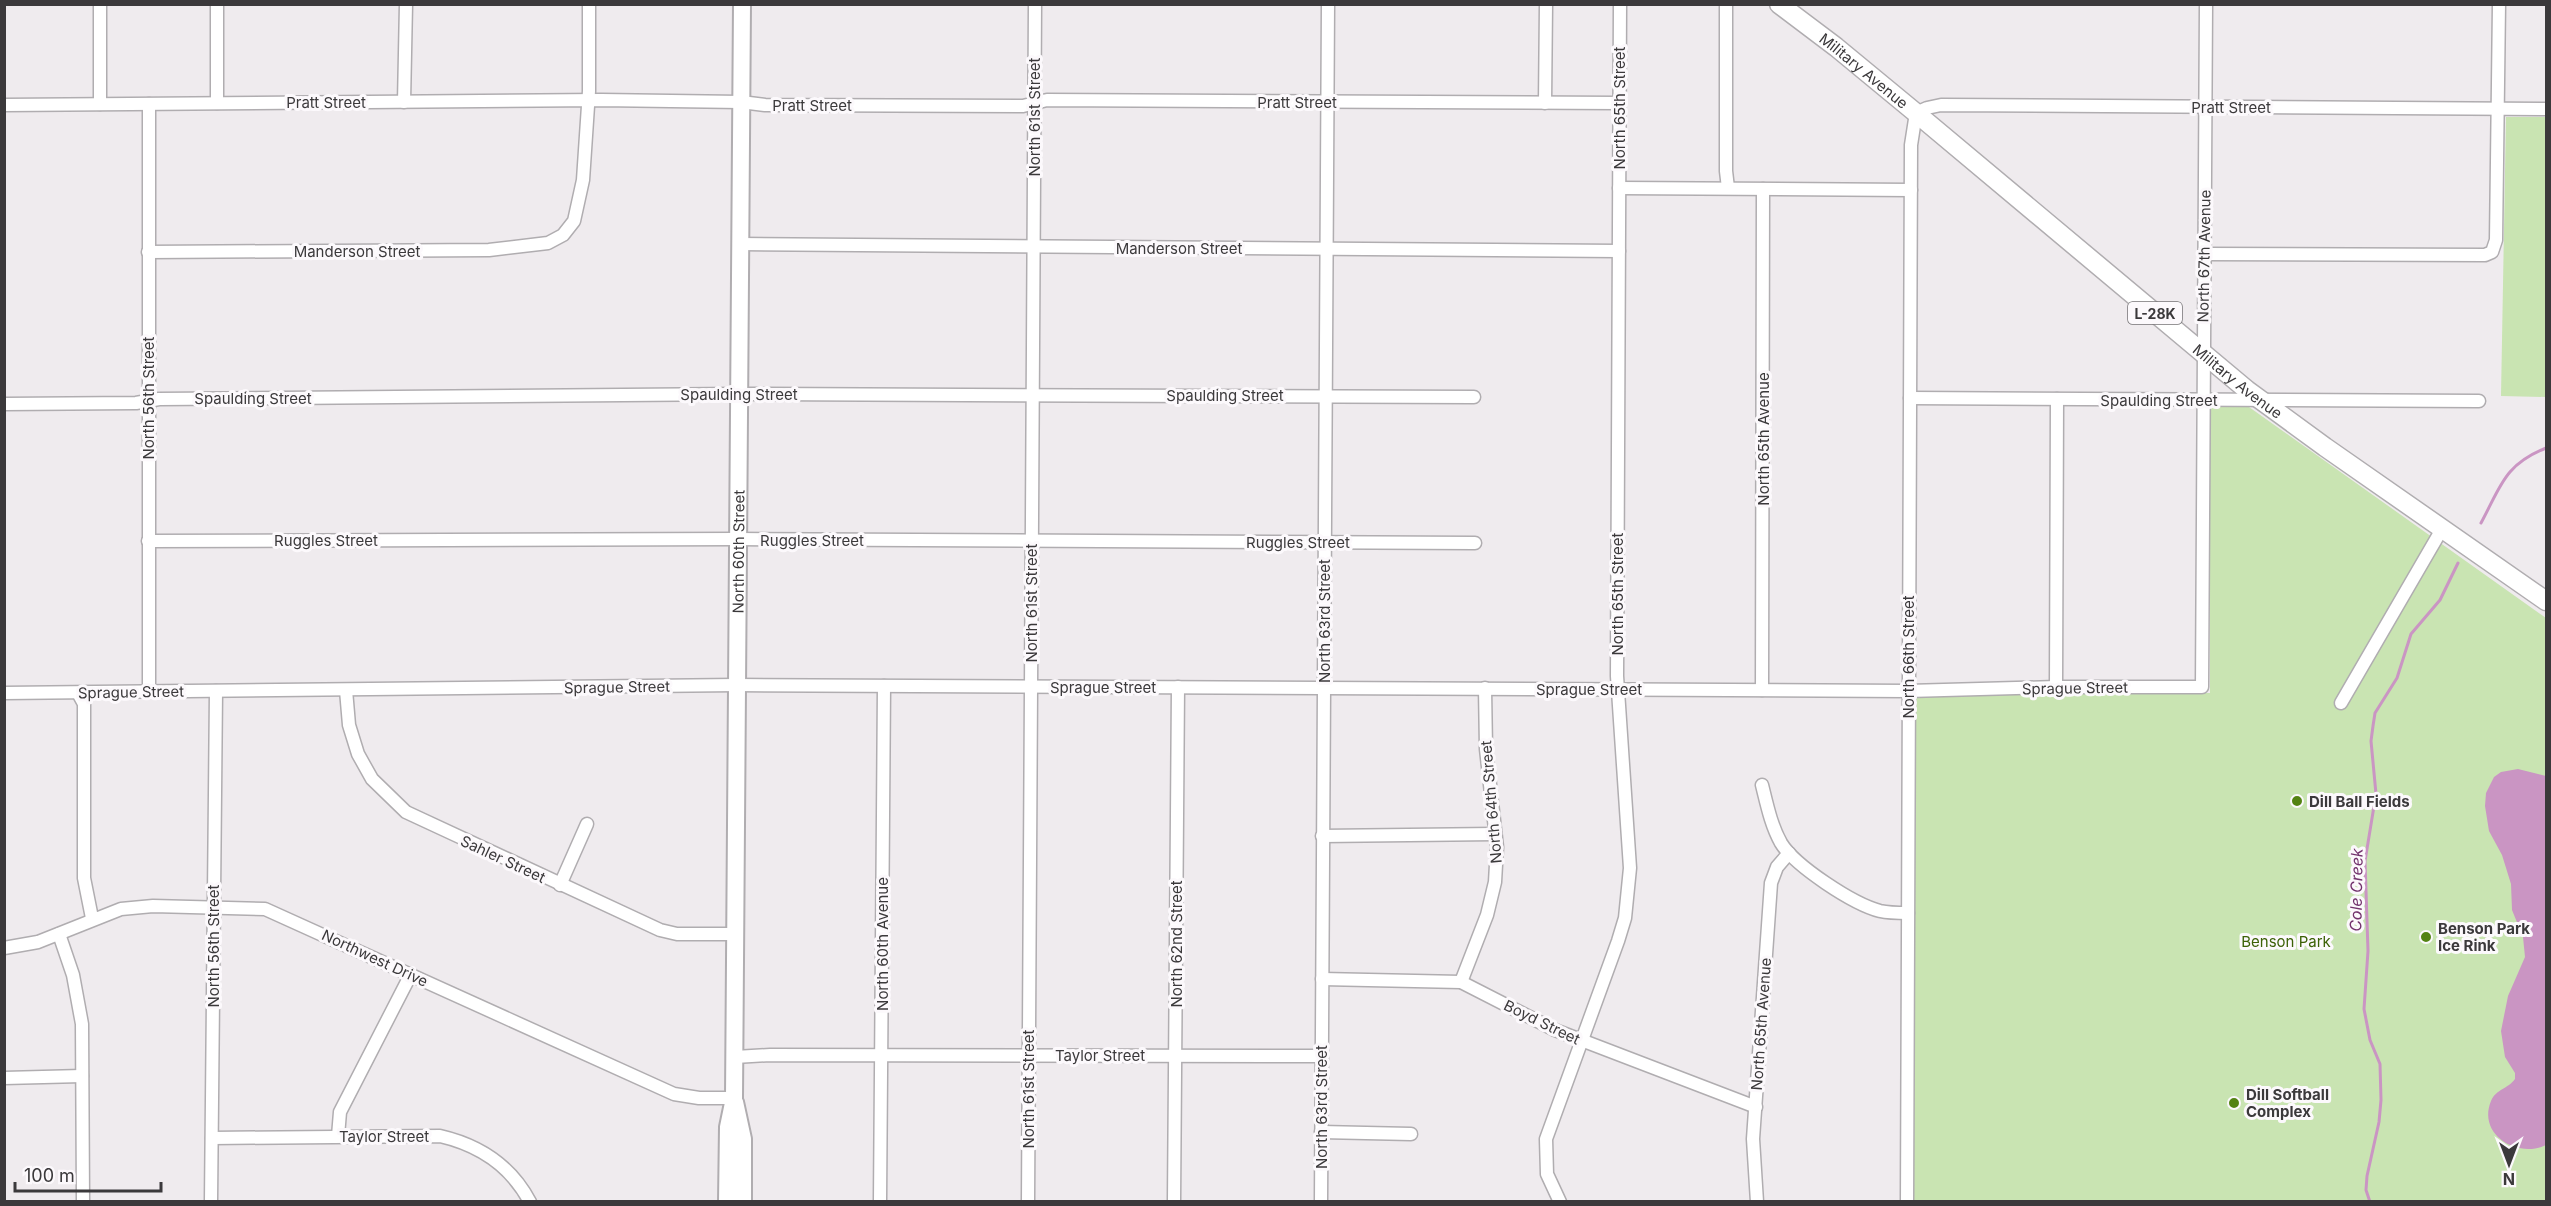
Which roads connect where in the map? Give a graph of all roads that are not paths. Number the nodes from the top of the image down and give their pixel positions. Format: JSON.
{"nodes":[{"id":1,"x":100,"y":4,"type":"edge"},
{"id":2,"x":218,"y":4,"type":"edge"},
{"id":3,"x":406,"y":4,"type":"edge"},
{"id":4,"x":589,"y":4,"type":"edge"},
{"id":5,"x":742,"y":4,"type":"edge"},
{"id":6,"x":1035,"y":4,"type":"edge"},
{"id":7,"x":1328,"y":4,"type":"edge"},
{"id":8,"x":1546,"y":4,"type":"edge"},
{"id":9,"x":1620,"y":4,"type":"edge"},
{"id":10,"x":1725,"y":4,"type":"edge"},
{"id":11,"x":1779,"y":4,"type":"edge"},
{"id":12,"x":2206,"y":4,"type":"edge"},
{"id":13,"x":2499,"y":4,"type":"edge"},
{"id":14,"x":588,"y":101,"type":"junction"},
{"id":15,"x":404,"y":102,"type":"junction"},
{"id":16,"x":741,"y":102,"type":"junction"},
{"id":17,"x":1327,"y":102,"type":"junction"},
{"id":18,"x":217,"y":103,"type":"junction"},
{"id":19,"x":1034,"y":103,"type":"junction"},
{"id":20,"x":1545,"y":103,"type":"junction"},
{"id":21,"x":1619,"y":103,"type":"junction"},
{"id":22,"x":100,"y":104,"type":"junction"},
{"id":23,"x":149,"y":104,"type":"junction"},
{"id":24,"x":4,"y":105,"type":"edge"},
{"id":25,"x":2205,"y":107,"type":"junction"},
{"id":26,"x":2498,"y":108,"type":"junction"},
{"id":27,"x":2547,"y":109,"type":"edge"},
{"id":28,"x":1916,"y":113,"type":"junction"},
{"id":29,"x":1619,"y":188,"type":"junction"},
{"id":30,"x":1728,"y":188,"type":"junction"},
{"id":31,"x":1763,"y":189,"type":"junction"},
{"id":32,"x":1911,"y":190,"type":"junction"},
{"id":33,"x":740,"y":244,"type":"junction"},
{"id":34,"x":1033,"y":247,"type":"junction"},
{"id":35,"x":1325,"y":249,"type":"junction"},
{"id":36,"x":1619,"y":251,"type":"junction"},
{"id":37,"x":148,"y":252,"type":"junction"},
{"id":38,"x":2204,"y":254,"type":"junction"},
{"id":39,"x":2203,"y":353,"type":"junction"},
{"id":40,"x":739,"y":394,"type":"junction"},
{"id":41,"x":1033,"y":394,"type":"junction"},
{"id":42,"x":1325,"y":396,"type":"junction"},
{"id":43,"x":1474,"y":397,"type":"dead end"},
{"id":44,"x":1910,"y":398,"type":"junction"},
{"id":45,"x":2057,"y":399,"type":"junction"},
{"id":46,"x":2204,"y":400,"type":"junction"},
{"id":47,"x":148,"y":401,"type":"junction"},
{"id":48,"x":2263,"y":401,"type":"junction"},
{"id":49,"x":2480,"y":401,"type":"dead end"},
{"id":50,"x":4,"y":404,"type":"edge"},
{"id":51,"x":2442,"y":529,"type":"junction"},
{"id":52,"x":738,"y":539,"type":"junction"},
{"id":53,"x":148,"y":541,"type":"junction"},
{"id":54,"x":1031,"y":541,"type":"junction"},
{"id":55,"x":1324,"y":542,"type":"junction"},
{"id":56,"x":1475,"y":543,"type":"dead end"},
{"id":57,"x":2547,"y":601,"type":"edge"},
{"id":58,"x":737,"y":685,"type":"junction"},
{"id":59,"x":884,"y":686,"type":"junction"},
{"id":60,"x":1030,"y":687,"type":"junction"},
{"id":61,"x":1178,"y":687,"type":"junction"},
{"id":62,"x":2056,"y":687,"type":"junction"},
{"id":63,"x":2202,"y":687,"type":"joint"},
{"id":64,"x":1323,"y":688,"type":"junction"},
{"id":65,"x":1485,"y":688,"type":"junction"},
{"id":66,"x":1617,"y":689,"type":"junction"},
{"id":67,"x":346,"y":690,"type":"junction"},
{"id":68,"x":1762,"y":690,"type":"junction"},
{"id":69,"x":216,"y":691,"type":"junction"},
{"id":70,"x":1908,"y":691,"type":"junction"},
{"id":71,"x":149,"y":692,"type":"junction"},
{"id":72,"x":4,"y":693,"type":"edge"},
{"id":73,"x":78,"y":693,"type":"junction"},
{"id":74,"x":2341,"y":703,"type":"dead end"},
{"id":75,"x":1762,"y":785,"type":"dead end"},
{"id":76,"x":588,"y":824,"type":"dead end"},
{"id":77,"x":1495,"y":834,"type":"junction"},
{"id":78,"x":1322,"y":836,"type":"junction"},
{"id":79,"x":1790,"y":853,"type":"junction"},
{"id":80,"x":560,"y":885,"type":"junction"},
{"id":81,"x":213,"y":907,"type":"junction"},
{"id":82,"x":1908,"y":913,"type":"junction"},
{"id":83,"x":93,"y":918,"type":"junction"},
{"id":84,"x":59,"y":934,"type":"junction"},
{"id":85,"x":736,"y":934,"type":"junction"},
{"id":86,"x":4,"y":948,"type":"edge"},
{"id":87,"x":411,"y":974,"type":"junction"},
{"id":88,"x":1322,"y":979,"type":"junction"},
{"id":89,"x":1461,"y":982,"type":"junction"},
{"id":90,"x":1581,"y":1041,"type":"junction"},
{"id":91,"x":882,"y":1054,"type":"junction"},
{"id":92,"x":1028,"y":1055,"type":"junction"},
{"id":93,"x":1175,"y":1056,"type":"junction"},
{"id":94,"x":1321,"y":1056,"type":"junction"},
{"id":95,"x":735,"y":1057,"type":"junction"},
{"id":96,"x":82,"y":1076,"type":"junction"},
{"id":97,"x":4,"y":1078,"type":"edge"},
{"id":98,"x":734,"y":1098,"type":"junction"},
{"id":99,"x":1756,"y":1107,"type":"junction"},
{"id":100,"x":1322,"y":1132,"type":"junction"},
{"id":101,"x":1411,"y":1134,"type":"dead end"},
{"id":102,"x":338,"y":1136,"type":"junction"},
{"id":103,"x":212,"y":1138,"type":"junction"},
{"id":104,"x":83,"y":1202,"type":"edge"},
{"id":105,"x":211,"y":1202,"type":"edge"},
{"id":106,"x":530,"y":1202,"type":"edge"},
{"id":107,"x":727,"y":1202,"type":"edge"},
{"id":108,"x":743,"y":1202,"type":"edge"},
{"id":109,"x":880,"y":1202,"type":"edge"},
{"id":110,"x":1028,"y":1202,"type":"edge"},
{"id":111,"x":1174,"y":1202,"type":"edge"},
{"id":112,"x":1321,"y":1202,"type":"edge"},
{"id":113,"x":1560,"y":1202,"type":"edge"},
{"id":114,"x":1757,"y":1202,"type":"edge"},
{"id":115,"x":1907,"y":1202,"type":"edge"}],
"edges":[{"from":1,"to":22,"type":"street"},
{"from":2,"to":18,"type":"street"},
{"from":3,"to":15,"type":"street"},
{"from":4,"to":14,"type":"street"},
{"from":5,"to":16,"type":"main road","name":"North 60th Street"},
{"from":6,"to":19,"type":"street","name":"North 61st Street"},
{"from":7,"to":17,"type":"street","name":"North 63rd Street"},
{"from":8,"to":20,"type":"street"},
{"from":9,"to":21,"type":"street","name":"North 65th Street"},
{"from":10,"to":30,"type":"street"},
{"from":11,"to":28,"type":"main road","name":"Military Avenue","number":"L-28K"},
{"from":12,"to":25,"type":"street","name":"North 67th Avenue"},
{"from":13,"to":26,"type":"street"},
{"from":14,"to":15,"type":"street","name":"Pratt Street"},
{"from":14,"to":16,"type":"street","name":"Pratt Street"},
{"from":14,"to":37,"type":"street","name":"Manderson Street"},
{"from":15,"to":18,"type":"street","name":"Pratt Street"},
{"from":16,"to":19,"type":"street","name":"Pratt Street"},
{"from":16,"to":33,"type":"main road","name":"North 60th Street"},
{"from":17,"to":19,"type":"street","name":"Pratt Street"},
{"from":17,"to":20,"type":"street","name":"Pratt Street"},
{"from":17,"to":35,"type":"street","name":"North 63rd Street"},
{"from":18,"to":23,"type":"street","name":"Pratt Street"},
{"from":19,"to":34,"type":"street","name":"North 61st Street"},
{"from":20,"to":21,"type":"street","name":"Pratt Street"},
{"from":21,"to":29,"type":"street","name":"North 65th Street"},
{"from":22,"to":23,"type":"street","name":"Pratt Street"},
{"from":22,"to":24,"type":"street","name":"Pratt Street"},
{"from":23,"to":37,"type":"street","name":"North 56th Street"},
{"from":25,"to":26,"type":"street","name":"Pratt Street"},
{"from":25,"to":28,"type":"street","name":"Pratt Street"},
{"from":25,"to":38,"type":"street","name":"North 67th Avenue"},
{"from":26,"to":27,"type":"street","name":"Pratt Street"},
{"from":26,"to":38,"type":"street"},
{"from":28,"to":32,"type":"street","name":"North 66th Street"},
{"from":28,"to":39,"type":"main road","name":"Military Avenue","number":"L-28K"},
{"from":29,"to":30,"type":"street"},
{"from":29,"to":36,"type":"street","name":"North 65th Street"},
{"from":30,"to":31,"type":"street"},
{"from":31,"to":32,"type":"street"},
{"from":31,"to":68,"type":"street","name":"North 65th Avenue"},
{"from":32,"to":44,"type":"street","name":"North 66th Street"},
{"from":33,"to":34,"type":"street","name":"Manderson Street"},
{"from":33,"to":40,"type":"main road","name":"North 60th Street"},
{"from":34,"to":35,"type":"street","name":"Manderson Street"},
{"from":34,"to":41,"type":"street","name":"North 61st Street"},
{"from":35,"to":36,"type":"street","name":"Manderson Street"},
{"from":35,"to":42,"type":"street","name":"North 63rd Street"},
{"from":36,"to":66,"type":"street","name":"North 65th Street"},
{"from":37,"to":47,"type":"street","name":"North 56th Street"},
{"from":38,"to":39,"type":"street","name":"North 67th Avenue"},
{"from":39,"to":46,"type":"street","name":"North 67th Avenue"},
{"from":39,"to":48,"type":"main road","name":"Military Avenue","number":"L-28K"},
{"from":40,"to":41,"type":"street","name":"Spaulding Street"},
{"from":40,"to":47,"type":"street","name":"Spaulding Street"},
{"from":40,"to":52,"type":"main road","name":"North 60th Street"},
{"from":41,"to":42,"type":"street","name":"Spaulding Street"},
{"from":41,"to":54,"type":"street","name":"North 61st Street"},
{"from":42,"to":43,"type":"street","name":"Spaulding Street"},
{"from":42,"to":55,"type":"street","name":"North 63rd Street"},
{"from":44,"to":45,"type":"street","name":"Spaulding Street"},
{"from":44,"to":70,"type":"street","name":"North 66th Street"},
{"from":45,"to":46,"type":"street","name":"Spaulding Street"},
{"from":45,"to":62,"type":"street"},
{"from":46,"to":48,"type":"street","name":"Spaulding Street"},
{"from":46,"to":63,"type":"street","name":"North 67th Avenue"},
{"from":47,"to":50,"type":"street","name":"Spaulding Street"},
{"from":47,"to":53,"type":"street","name":"North 56th Street"},
{"from":48,"to":49,"type":"street","name":"Spaulding Street"},
{"from":48,"to":51,"type":"main road","name":"Military Avenue","number":"L-28K"},
{"from":51,"to":57,"type":"main road","name":"Military Avenue","number":"L-28K"},
{"from":51,"to":74,"type":"street"},
{"from":52,"to":53,"type":"street","name":"Ruggles Street"},
{"from":52,"to":54,"type":"street","name":"Ruggles Street"},
{"from":52,"to":58,"type":"main road","name":"North 60th Street"},
{"from":53,"to":71,"type":"street","name":"North 56th Street"},
{"from":54,"to":55,"type":"street","name":"Ruggles Street"},
{"from":54,"to":60,"type":"street","name":"North 61st Street"},
{"from":55,"to":56,"type":"street","name":"Ruggles Street"},
{"from":55,"to":64,"type":"street","name":"North 63rd Street"},
{"from":58,"to":59,"type":"street","name":"Sprague Street"},
{"from":58,"to":67,"type":"street","name":"Sprague Street"},
{"from":58,"to":85,"type":"main road","name":"North 60th Street"},
{"from":59,"to":60,"type":"street","name":"Sprague Street"},
{"from":59,"to":91,"type":"street","name":"North 60th Avenue"},
{"from":60,"to":61,"type":"street","name":"Sprague Street"},
{"from":60,"to":92,"type":"street","name":"North 61st Street"},
{"from":61,"to":64,"type":"street","name":"Sprague Street"},
{"from":61,"to":93,"type":"street","name":"North 62nd Street"},
{"from":62,"to":63,"type":"street","name":"Sprague Street"},
{"from":62,"to":70,"type":"street","name":"Sprague Street"},
{"from":64,"to":65,"type":"street","name":"Sprague Street"},
{"from":64,"to":78,"type":"street","name":"North 63rd Street"},
{"from":65,"to":66,"type":"street","name":"Sprague Street"},
{"from":65,"to":77,"type":"street","name":"North 64th Street"},
{"from":66,"to":68,"type":"street","name":"Sprague Street"},
{"from":66,"to":90,"type":"street","name":"North 65th Street"},
{"from":67,"to":69,"type":"street","name":"Sprague Street"},
{"from":67,"to":80,"type":"street","name":"Sahler Street"},
{"from":68,"to":70,"type":"street","name":"Sprague Street"},
{"from":69,"to":71,"type":"street","name":"Sprague Street"},
{"from":69,"to":81,"type":"street","name":"North 56th Street"},
{"from":70,"to":82,"type":"street","name":"North 66th Street"},
{"from":71,"to":73,"type":"street","name":"Sprague Street"},
{"from":72,"to":73,"type":"street","name":"Sprague Street"},
{"from":73,"to":83,"type":"street"},
{"from":75,"to":79,"type":"street"},
{"from":76,"to":80,"type":"street"},
{"from":77,"to":78,"type":"street"},
{"from":77,"to":89,"type":"street","name":"North 64th Street"},
{"from":78,"to":88,"type":"street","name":"North 63rd Street"},
{"from":79,"to":82,"type":"street"},
{"from":79,"to":99,"type":"street","name":"North 65th Avenue"},
{"from":80,"to":85,"type":"street","name":"Sahler Street"},
{"from":81,"to":83,"type":"street","name":"Northwest Drive"},
{"from":81,"to":87,"type":"street","name":"Northwest Drive"},
{"from":81,"to":103,"type":"street","name":"North 56th Street"},
{"from":82,"to":115,"type":"street","name":"North 66th Street"},
{"from":83,"to":84,"type":"street","name":"Northwest Drive"},
{"from":84,"to":86,"type":"street","name":"Northwest Drive"},
{"from":84,"to":96,"type":"street"},
{"from":85,"to":95,"type":"main road","name":"North 60th Street"},
{"from":87,"to":98,"type":"street","name":"Northwest Drive"},
{"from":87,"to":102,"type":"street"},
{"from":88,"to":89,"type":"street","name":"Boyd Street"},
{"from":88,"to":94,"type":"street","name":"North 63rd Street"},
{"from":89,"to":90,"type":"street","name":"Boyd Street"},
{"from":90,"to":99,"type":"street","name":"Boyd Street"},
{"from":90,"to":113,"type":"street","name":"North 65th Street"},
{"from":91,"to":92,"type":"street","name":"Taylor Street"},
{"from":91,"to":95,"type":"street","name":"Taylor Street"},
{"from":91,"to":109,"type":"street","name":"North 60th Avenue"},
{"from":92,"to":93,"type":"street","name":"Taylor Street"},
{"from":92,"to":110,"type":"street","name":"North 61st Street"},
{"from":93,"to":94,"type":"street","name":"Taylor Street"},
{"from":93,"to":111,"type":"street","name":"North 62nd Street"},
{"from":94,"to":100,"type":"street","name":"North 63rd Street"},
{"from":95,"to":98,"type":"main road","name":"North 60th Street"},
{"from":96,"to":97,"type":"street"},
{"from":96,"to":104,"type":"street"},
{"from":98,"to":107,"type":"main road","name":"North 60th Street"},
{"from":98,"to":108,"type":"main road","name":"North 60th Street"},
{"from":99,"to":114,"type":"street","name":"North 65th Avenue"},
{"from":100,"to":101,"type":"street"},
{"from":100,"to":112,"type":"street","name":"North 63rd Street"},
{"from":102,"to":103,"type":"street","name":"Taylor Street"},
{"from":102,"to":106,"type":"street","name":"Taylor Street"},
{"from":103,"to":105,"type":"street","name":"North 56th Street"}]}
